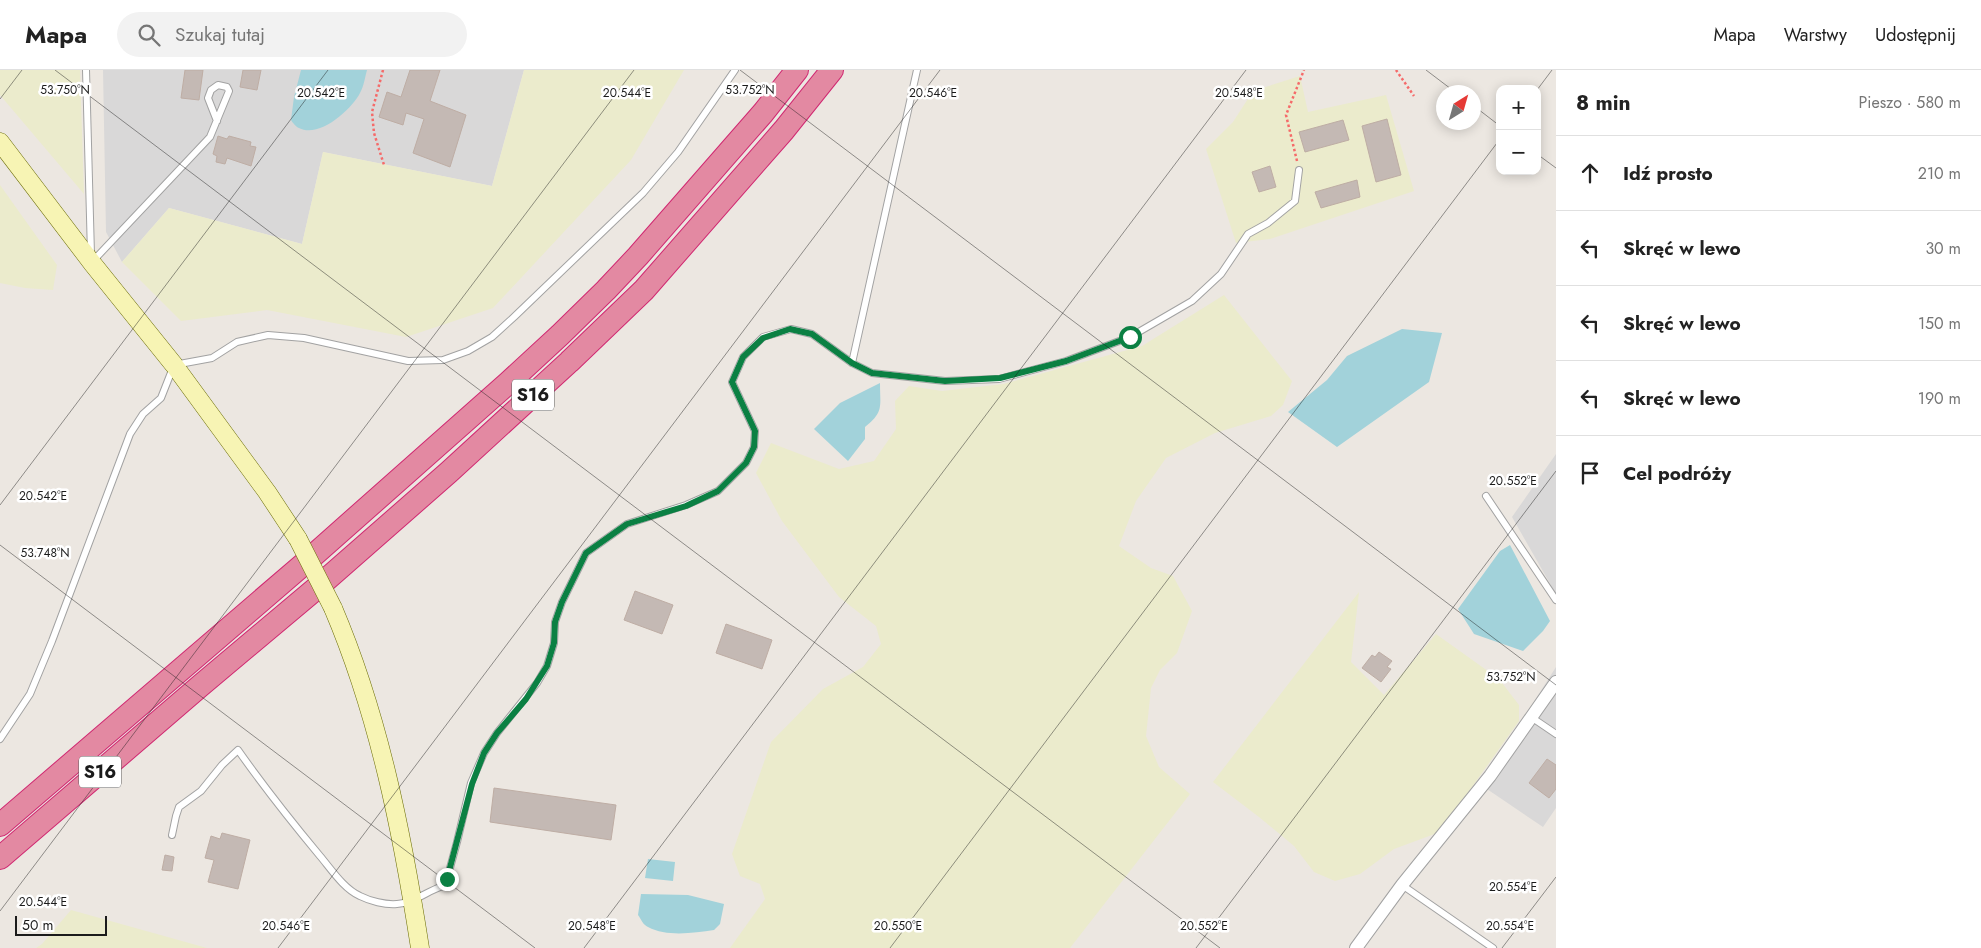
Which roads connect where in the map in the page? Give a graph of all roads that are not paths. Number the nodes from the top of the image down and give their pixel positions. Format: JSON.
{"nodes":[{"id":1,"x":86,"y":70,"type":"edge"},
{"id":2,"x":735,"y":70,"type":"edge"},
{"id":3,"x":797,"y":70,"type":"edge"},
{"id":4,"x":832,"y":70,"type":"edge"},
{"id":5,"x":917,"y":70,"type":"edge"},
{"id":6,"x":217,"y":121,"type":"junction"},
{"id":7,"x":0,"y":142,"type":"edge"},
{"id":8,"x":1299,"y":170,"type":"road end"},
{"id":9,"x":92,"y":263,"type":"junction"},
{"id":10,"x":852,"y":363,"type":"junction"},
{"id":11,"x":174,"y":365,"type":"junction"},
{"id":12,"x":1486,"y":496,"type":"dead end"},
{"id":13,"x":1556,"y":600,"type":"edge"},
{"id":14,"x":1556,"y":682,"type":"edge"},
{"id":15,"x":1531,"y":717,"type":"junction"},
{"id":16,"x":1556,"y":734,"type":"edge"},
{"id":17,"x":0,"y":739,"type":"edge"},
{"id":18,"x":0,"y":825,"type":"edge"},
{"id":19,"x":172,"y":835,"type":"dead end"},
{"id":20,"x":0,"y":858,"type":"edge"},
{"id":21,"x":1402,"y":885,"type":"junction"},
{"id":22,"x":412,"y":901,"type":"junction"},
{"id":23,"x":420,"y":948,"type":"edge"},
{"id":24,"x":1356,"y":948,"type":"edge"},
{"id":25,"x":1493,"y":948,"type":"edge"}],
"edges":[{"from":1,"to":9,"type":"lane"},
{"from":2,"to":11,"type":"lane"},
{"from":3,"to":18,"type":"highway","number":"S16"},
{"from":4,"to":20,"type":"highway","number":"S16"},
{"from":5,"to":10,"type":"lane"},
{"from":6,"to":6,"type":"lane"},
{"from":6,"to":9,"type":"lane"},
{"from":7,"to":9,"type":"street"},
{"from":8,"to":10,"type":"lane"},
{"from":9,"to":11,"type":"street"},
{"from":10,"to":22,"type":"lane"},
{"from":11,"to":17,"type":"lane"},
{"from":11,"to":22,"type":"street","bridge":true},
{"from":12,"to":13,"type":"lane"},
{"from":14,"to":15,"type":"street"},
{"from":15,"to":16,"type":"lane"},
{"from":15,"to":21,"type":"street"},
{"from":19,"to":22,"type":"lane"},
{"from":21,"to":24,"type":"street"},
{"from":21,"to":25,"type":"lane"},
{"from":22,"to":23,"type":"street"}]}
